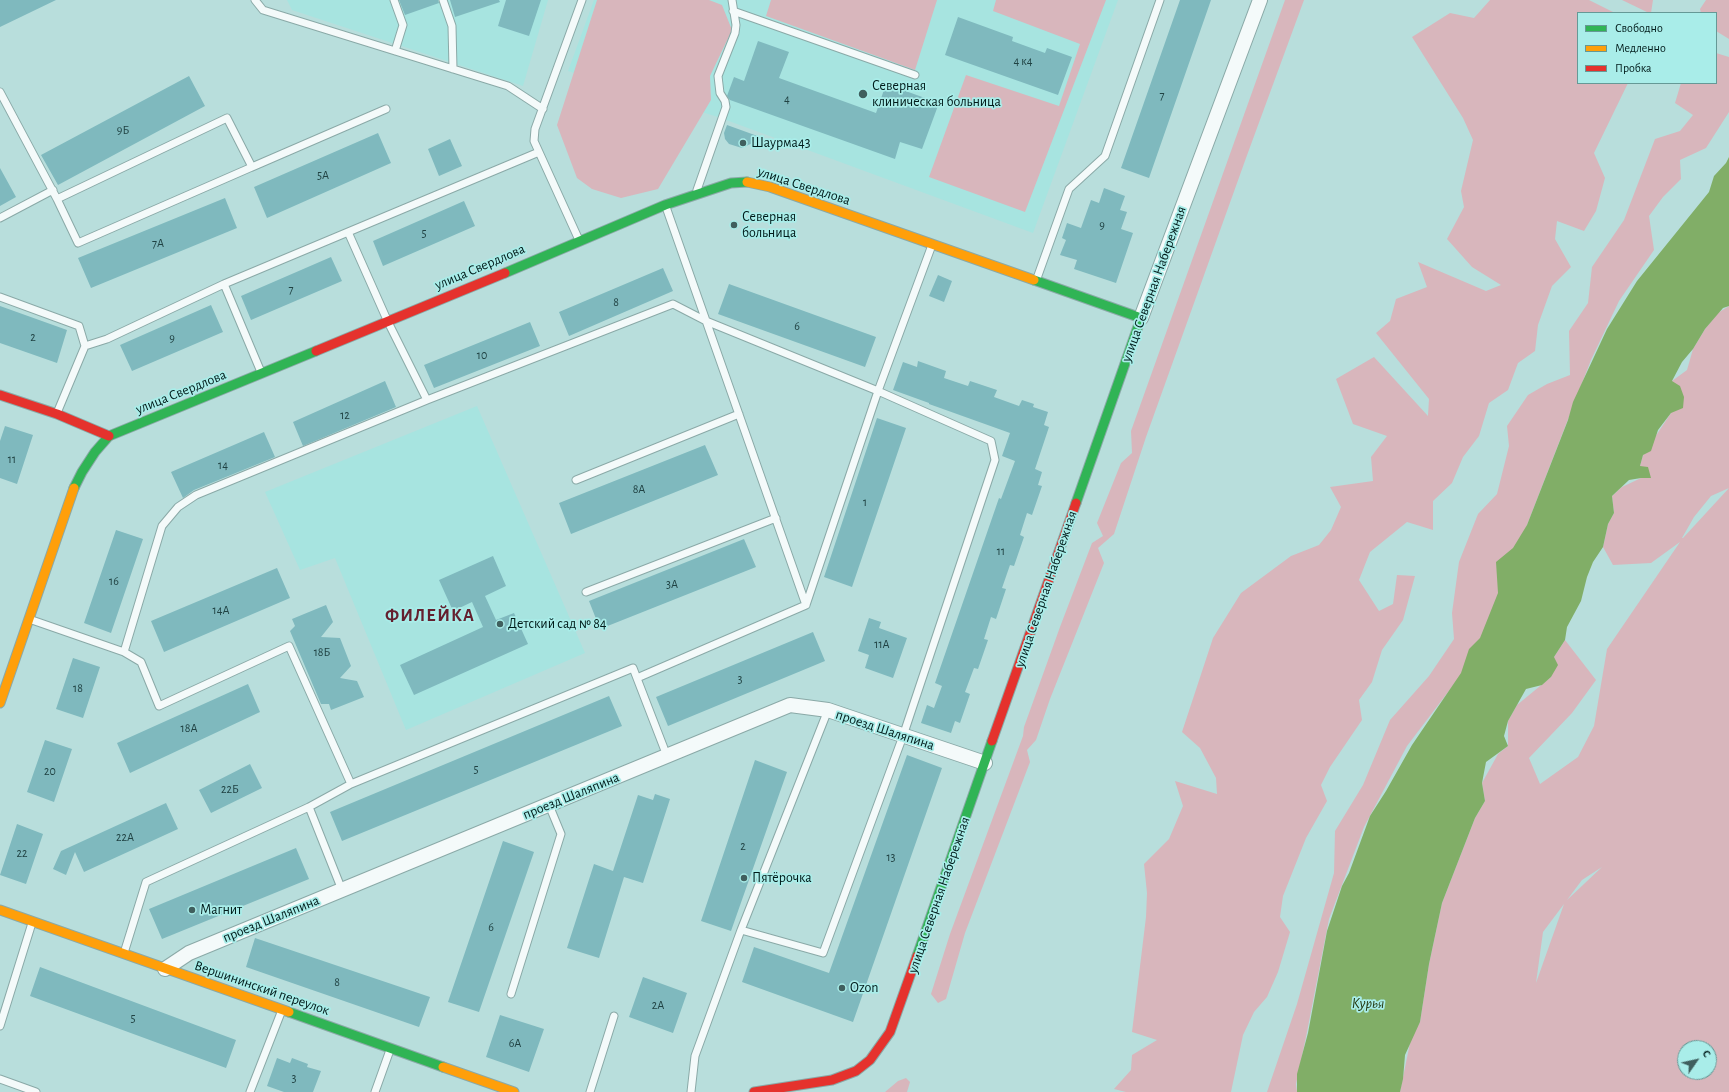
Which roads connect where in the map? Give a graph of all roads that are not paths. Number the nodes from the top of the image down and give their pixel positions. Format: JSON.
{"nodes":[{"id":1,"x":255,"y":0,"type":"edge"},
{"id":2,"x":394,"y":0,"type":"edge"},
{"id":3,"x":443,"y":0,"type":"edge"},
{"id":4,"x":582,"y":0,"type":"edge"},
{"id":5,"x":732,"y":0,"type":"edge"},
{"id":6,"x":1160,"y":0,"type":"edge"},
{"id":7,"x":1260,"y":0,"type":"edge"},
{"id":8,"x":733,"y":11,"type":"junction"},
{"id":9,"x":395,"y":51,"type":"junction"},
{"id":10,"x":453,"y":69,"type":"junction"},
{"id":11,"x":915,"y":75,"type":"dead end"},
{"id":12,"x":0,"y":92,"type":"edge"},
{"id":13,"x":386,"y":109,"type":"dead end"},
{"id":14,"x":543,"y":109,"type":"junction"},
{"id":15,"x":539,"y":152,"type":"junction"},
{"id":16,"x":252,"y":167,"type":"junction"},
{"id":17,"x":53,"y":190,"type":"junction"},
{"id":18,"x":696,"y":194,"type":"junction"},
{"id":19,"x":57,"y":199,"type":"junction"},
{"id":20,"x":665,"y":205,"type":"junction"},
{"id":21,"x":0,"y":218,"type":"edge"},
{"id":22,"x":348,"y":232,"type":"junction"},
{"id":23,"x":579,"y":241,"type":"junction"},
{"id":24,"x":932,"y":244,"type":"junction"},
{"id":25,"x":1036,"y":281,"type":"junction"},
{"id":26,"x":224,"y":284,"type":"junction"},
{"id":27,"x":0,"y":297,"type":"edge"},
{"id":28,"x":1141,"y":318,"type":"junction"},
{"id":29,"x":706,"y":321,"type":"junction"},
{"id":30,"x":388,"y":322,"type":"junction"},
{"id":31,"x":85,"y":346,"type":"junction"},
{"id":32,"x":262,"y":374,"type":"junction"},
{"id":33,"x":878,"y":391,"type":"junction"},
{"id":34,"x":0,"y":395,"type":"edge"},
{"id":35,"x":427,"y":400,"type":"junction"},
{"id":36,"x":57,"y":414,"type":"junction"},
{"id":37,"x":739,"y":414,"type":"junction"},
{"id":38,"x":109,"y":436,"type":"junction"},
{"id":39,"x":576,"y":480,"type":"dead end"},
{"id":40,"x":776,"y":518,"type":"junction"},
{"id":41,"x":586,"y":592,"type":"dead end"},
{"id":42,"x":806,"y":605,"type":"junction"},
{"id":43,"x":29,"y":618,"type":"junction"},
{"id":44,"x":124,"y":652,"type":"junction"},
{"id":45,"x":637,"y":678,"type":"junction"},
{"id":46,"x":0,"y":703,"type":"edge"},
{"id":47,"x":828,"y":710,"type":"junction"},
{"id":48,"x":903,"y":736,"type":"junction"},
{"id":49,"x":667,"y":756,"type":"junction"},
{"id":50,"x":985,"y":763,"type":"junction"},
{"id":51,"x":351,"y":784,"type":"junction"},
{"id":52,"x":549,"y":805,"type":"junction"},
{"id":53,"x":309,"y":807,"type":"junction"},
{"id":54,"x":342,"y":890,"type":"junction"},
{"id":55,"x":0,"y":910,"type":"edge"},
{"id":56,"x":33,"y":922,"type":"junction"},
{"id":57,"x":742,"y":930,"type":"junction"},
{"id":58,"x":124,"y":954,"type":"junction"},
{"id":59,"x":165,"y":969,"type":"junction"},
{"id":60,"x":511,"y":994,"type":"dead end"},
{"id":61,"x":282,"y":1010,"type":"junction"},
{"id":62,"x":614,"y":1016,"type":"dead end"},
{"id":63,"x":0,"y":1026,"type":"edge"},
{"id":64,"x":390,"y":1048,"type":"junction"},
{"id":65,"x":0,"y":1079,"type":"edge"},
{"id":66,"x":36,"y":1092,"type":"edge"},
{"id":67,"x":250,"y":1092,"type":"edge"},
{"id":68,"x":375,"y":1092,"type":"edge"},
{"id":69,"x":514,"y":1092,"type":"edge"},
{"id":70,"x":590,"y":1092,"type":"edge"},
{"id":71,"x":691,"y":1092,"type":"edge"},
{"id":72,"x":754,"y":1092,"type":"edge"}],
"edges":[{"from":1,"to":9,"type":"lane"},
{"from":2,"to":9,"type":"lane"},
{"from":3,"to":10,"type":"lane"},
{"from":4,"to":14,"type":"lane"},
{"from":5,"to":8,"type":"lane"},
{"from":6,"to":25,"type":"lane"},
{"from":7,"to":28,"type":"street","name":"улица Северная Набережная"},
{"from":8,"to":11,"type":"lane"},
{"from":8,"to":18,"type":"lane"},
{"from":9,"to":10,"type":"lane"},
{"from":10,"to":14,"type":"lane"},
{"from":12,"to":17,"type":"lane"},
{"from":13,"to":16,"type":"lane"},
{"from":14,"to":15,"type":"lane"},
{"from":15,"to":22,"type":"lane"},
{"from":15,"to":23,"type":"lane"},
{"from":16,"to":19,"type":"lane"},
{"from":16,"to":19,"type":"lane"},
{"from":17,"to":19,"type":"lane"},
{"from":17,"to":21,"type":"lane"},
{"from":18,"to":20,"type":"street","name":"улица Свердлова"},
{"from":18,"to":24,"type":"street","name":"улица Свердлова"},
{"from":20,"to":23,"type":"street","name":"улица Свердлова"},
{"from":20,"to":29,"type":"lane"},
{"from":22,"to":26,"type":"lane"},
{"from":22,"to":30,"type":"lane"},
{"from":23,"to":30,"type":"street","name":"улица Свердлова"},
{"from":24,"to":25,"type":"street","name":"улица Свердлова"},
{"from":24,"to":33,"type":"lane"},
{"from":25,"to":28,"type":"street","name":"улица Свердлова"},
{"from":26,"to":31,"type":"lane"},
{"from":26,"to":32,"type":"lane"},
{"from":27,"to":31,"type":"lane"},
{"from":28,"to":50,"type":"street","name":"улица Северная Набережная"},
{"from":29,"to":33,"type":"lane"},
{"from":29,"to":35,"type":"lane"},
{"from":29,"to":37,"type":"lane"},
{"from":30,"to":32,"type":"street","name":"улица Свердлова"},
{"from":30,"to":35,"type":"lane"},
{"from":31,"to":36,"type":"lane"},
{"from":32,"to":38,"type":"street","name":"улица Свердлова"},
{"from":33,"to":42,"type":"lane"},
{"from":33,"to":48,"type":"lane"},
{"from":34,"to":36,"type":"street"},
{"from":35,"to":44,"type":"lane"},
{"from":36,"to":38,"type":"street"},
{"from":37,"to":39,"type":"lane"},
{"from":37,"to":40,"type":"lane"},
{"from":38,"to":43,"type":"street","name":"улица Свердлова"},
{"from":40,"to":41,"type":"lane"},
{"from":40,"to":42,"type":"lane"},
{"from":42,"to":45,"type":"lane"},
{"from":43,"to":44,"type":"lane"},
{"from":43,"to":46,"type":"street","name":"улица Свердлова"},
{"from":44,"to":51,"type":"lane"},
{"from":45,"to":49,"type":"lane"},
{"from":45,"to":51,"type":"lane"},
{"from":47,"to":48,"type":"street","name":"проезд Шаляпина"},
{"from":47,"to":49,"type":"street","name":"проезд Шаляпина"},
{"from":47,"to":57,"type":"lane"},
{"from":48,"to":50,"type":"street","name":"проезд Шаляпина"},
{"from":48,"to":57,"type":"lane"},
{"from":49,"to":52,"type":"street","name":"проезд Шаляпина"},
{"from":50,"to":72,"type":"street","name":"улица Северная Набережная"},
{"from":51,"to":53,"type":"lane"},
{"from":52,"to":54,"type":"street","name":"проезд Шаляпина"},
{"from":52,"to":60,"type":"lane"},
{"from":53,"to":54,"type":"lane"},
{"from":53,"to":58,"type":"lane"},
{"from":54,"to":59,"type":"street","name":"проезд Шаляпина"},
{"from":55,"to":56,"type":"street","name":"Вершининский переулок"},
{"from":56,"to":58,"type":"street","name":"Вершининский переулок"},
{"from":56,"to":63,"type":"lane"},
{"from":57,"to":71,"type":"lane"},
{"from":58,"to":59,"type":"street","name":"Вершининский переулок"},
{"from":59,"to":61,"type":"street","name":"Вершининский переулок"},
{"from":61,"to":64,"type":"street","name":"Вершининский переулок"},
{"from":61,"to":67,"type":"lane"},
{"from":62,"to":70,"type":"lane"},
{"from":64,"to":68,"type":"lane"},
{"from":64,"to":69,"type":"street","name":"Вершининский переулок"},
{"from":65,"to":66,"type":"lane"}]}
